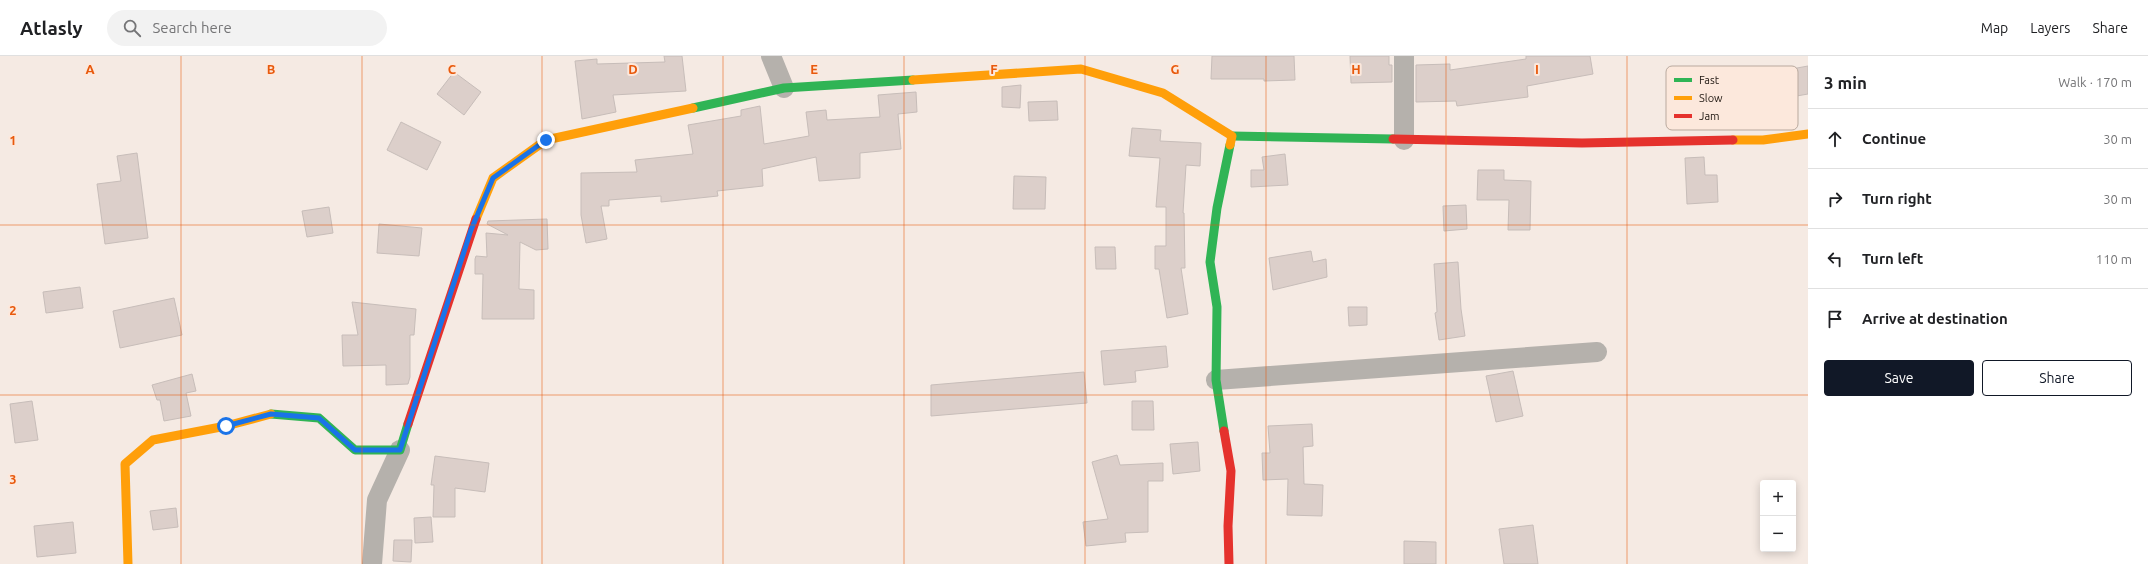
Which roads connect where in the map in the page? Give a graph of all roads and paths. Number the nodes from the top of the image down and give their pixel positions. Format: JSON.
{"nodes":[{"id":1,"x":771,"y":56,"type":"edge"},
{"id":2,"x":1404,"y":56,"type":"edge"},
{"id":3,"x":784,"y":88,"type":"junction"},
{"id":4,"x":1808,"y":134,"type":"edge"},
{"id":5,"x":1232,"y":136,"type":"junction"},
{"id":6,"x":1404,"y":140,"type":"junction"},
{"id":7,"x":1597,"y":352,"type":"dead end"},
{"id":8,"x":1216,"y":380,"type":"junction"},
{"id":9,"x":400,"y":450,"type":"junction"},
{"id":10,"x":128,"y":564,"type":"edge"},
{"id":11,"x":372,"y":564,"type":"edge"},
{"id":12,"x":1229,"y":564,"type":"edge"}],
"edges":[{"from":1,"to":3,"type":"street"},
{"from":2,"to":6,"type":"street"},
{"from":3,"to":5,"type":"street"},
{"from":3,"to":9,"type":"street"},
{"from":4,"to":6,"type":"street"},
{"from":5,"to":6,"type":"street"},
{"from":5,"to":8,"type":"street"},
{"from":7,"to":8,"type":"street"},
{"from":8,"to":12,"type":"street"},
{"from":9,"to":10,"type":"street"},
{"from":9,"to":11,"type":"street"}]}
